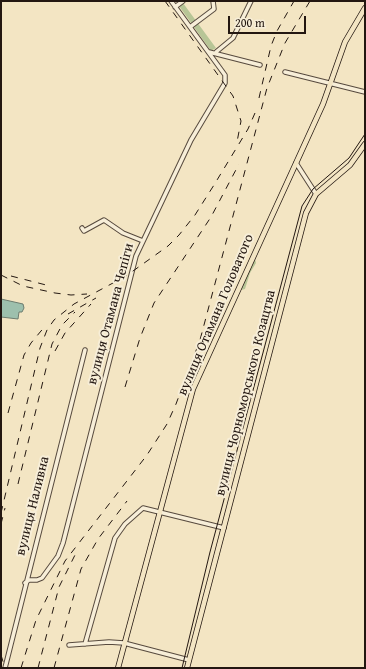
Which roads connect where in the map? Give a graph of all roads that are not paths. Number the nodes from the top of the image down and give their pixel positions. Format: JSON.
{"nodes":[{"id":1,"x":171,"y":1,"type":"edge"},
{"id":2,"x":183,"y":1,"type":"edge"},
{"id":3,"x":213,"y":1,"type":"edge"},
{"id":4,"x":251,"y":1,"type":"edge"},
{"id":5,"x":175,"y":7,"type":"junction"},
{"id":6,"x":365,"y":8,"type":"edge"},
{"id":7,"x":190,"y":27,"type":"junction"},
{"id":8,"x":209,"y":52,"type":"junction"},
{"id":9,"x":216,"y":52,"type":"junction"},
{"id":10,"x":260,"y":65,"type":"dead end"},
{"id":11,"x":285,"y":72,"type":"dead end"},
{"id":12,"x":331,"y":84,"type":"junction"},
{"id":13,"x":365,"y":92,"type":"edge"},
{"id":14,"x":365,"y":144,"type":"edge"},
{"id":15,"x":296,"y":163,"type":"junction"},
{"id":16,"x":316,"y":194,"type":"junction"},
{"id":17,"x":82,"y":228,"type":"dead end"},
{"id":18,"x":143,"y":241,"type":"junction"},
{"id":19,"x":85,"y":350,"type":"dead end"},
{"id":20,"x":159,"y":512,"type":"junction"},
{"id":21,"x":224,"y":528,"type":"junction"},
{"id":22,"x":25,"y":583,"type":"junction"},
{"id":23,"x":124,"y":643,"type":"junction"},
{"id":24,"x":86,"y":644,"type":"junction"},
{"id":25,"x":69,"y":645,"type":"dead end"},
{"id":26,"x":189,"y":660,"type":"junction"},
{"id":27,"x":5,"y":668,"type":"edge"},
{"id":28,"x":118,"y":668,"type":"edge"},
{"id":29,"x":187,"y":668,"type":"edge"}],
"edges":[{"from":1,"to":5,"type":"street","name":"вулиця Отамана Чепіги"},
{"from":2,"to":5,"type":"street"},
{"from":3,"to":7,"type":"street"},
{"from":4,"to":9,"type":"street"},
{"from":5,"to":7,"type":"street","name":"вулиця Отамана Чепіги"},
{"from":6,"to":12,"type":"main road","name":"вулиця Отамана Головатого"},
{"from":7,"to":8,"type":"street","name":"вулиця Отамана Чепіги"},
{"from":8,"to":9,"type":"street"},
{"from":8,"to":18,"type":"street","name":"вулиця Отамана Чепіги"},
{"from":9,"to":10,"type":"street"},
{"from":11,"to":12,"type":"street"},
{"from":12,"to":13,"type":"street"},
{"from":12,"to":15,"type":"main road","name":"вулиця Отамана Головатого"},
{"from":14,"to":16,"type":"main road","name":"вулиця Чорноморського Козацтва"},
{"from":15,"to":16,"type":"street"},
{"from":15,"to":20,"type":"main road","name":"вулиця Отамана Головатого"},
{"from":16,"to":21,"type":"main road","name":"вулиця Чорноморського Козацтва"},
{"from":17,"to":18,"type":"street"},
{"from":18,"to":22,"type":"street","name":"вулиця Отамана Чепіги"},
{"from":19,"to":22,"type":"street","name":"вулиця Наливна"},
{"from":20,"to":21,"type":"street"},
{"from":20,"to":23,"type":"main road","name":"вулиця Отамана Головатого"},
{"from":20,"to":24,"type":"street"},
{"from":21,"to":26,"type":"main road","name":"вулиця Чорноморського Козацтва"},
{"from":22,"to":27,"type":"street","name":"вулиця Наливна"},
{"from":23,"to":24,"type":"street"},
{"from":23,"to":26,"type":"street"},
{"from":23,"to":28,"type":"main road","name":"вулиця Отамана Головатого"},
{"from":24,"to":25,"type":"street"},
{"from":26,"to":29,"type":"main road","name":"вулиця Чорноморського Козацтва"}]}
